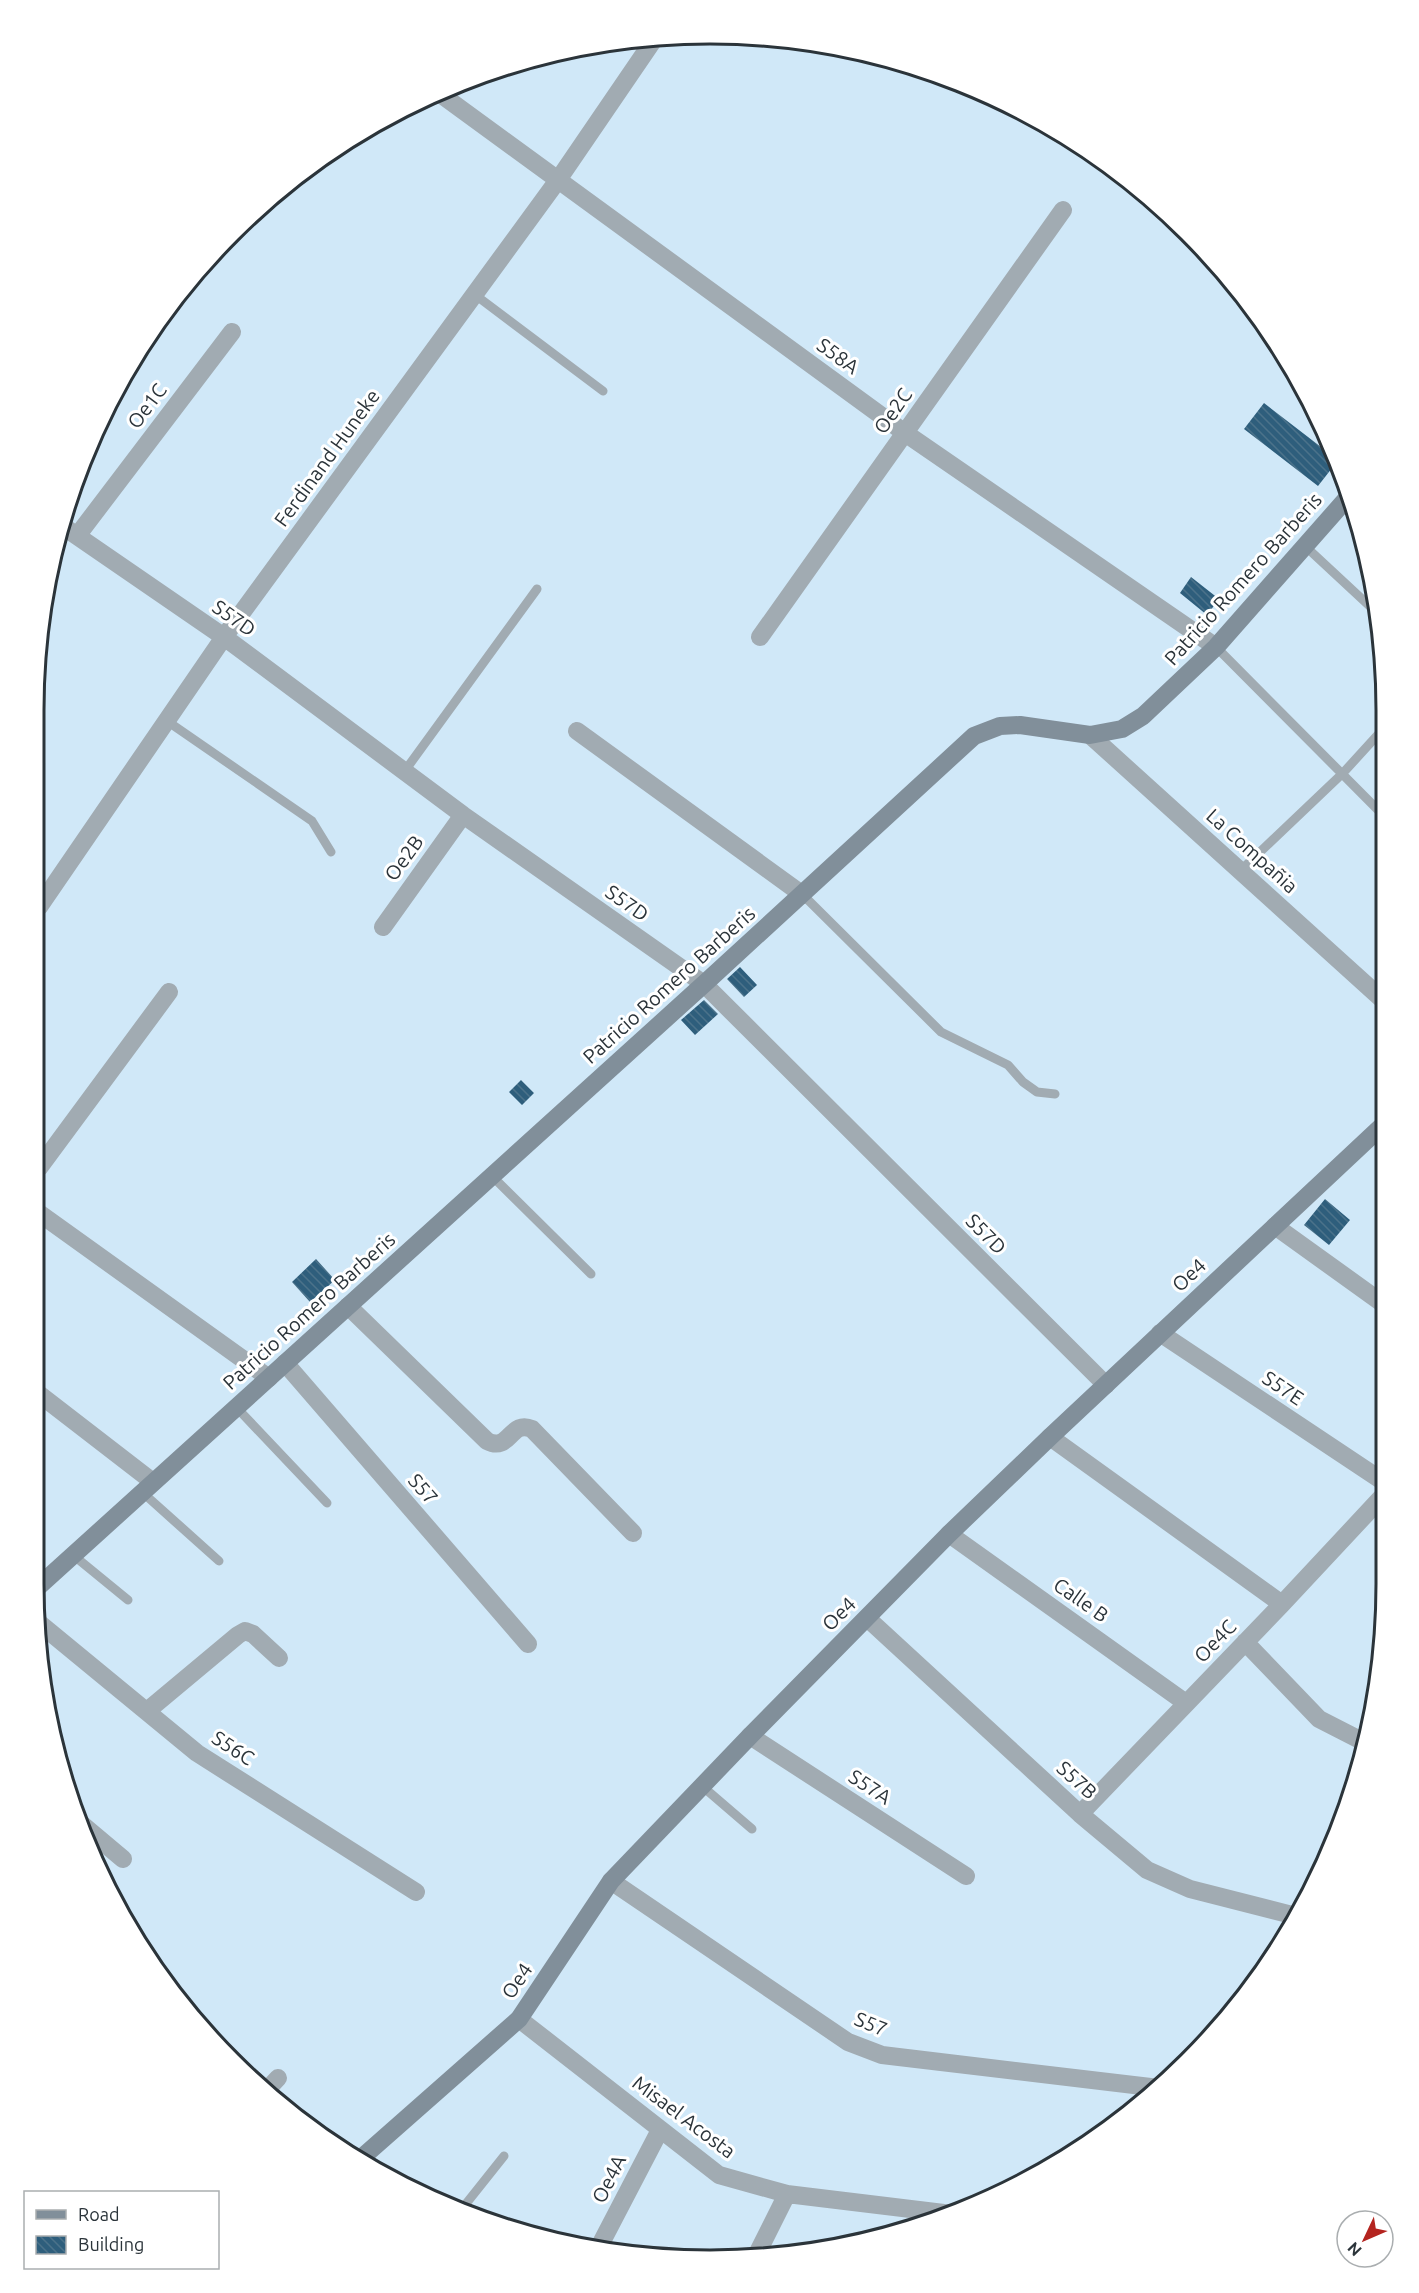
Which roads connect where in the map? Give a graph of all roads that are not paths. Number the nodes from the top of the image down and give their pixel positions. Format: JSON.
{"nodes":[{"id":1,"x":649,"y":47,"type":"edge"},
{"id":2,"x":446,"y":98,"type":"edge"},
{"id":3,"x":558,"y":180,"type":"junction"},
{"id":4,"x":1063,"y":210,"type":"dead end"},
{"id":5,"x":474,"y":294,"type":"junction"},
{"id":6,"x":232,"y":332,"type":"dead end"},
{"id":7,"x":603,"y":391,"type":"dead end"},
{"id":8,"x":905,"y":433,"type":"junction"},
{"id":9,"x":1343,"y":503,"type":"edge"},
{"id":10,"x":70,"y":531,"type":"edge"},
{"id":11,"x":1305,"y":546,"type":"junction"},
{"id":12,"x":537,"y":589,"type":"dead end"},
{"id":13,"x":1367,"y":603,"type":"edge"},
{"id":14,"x":224,"y":637,"type":"junction"},
{"id":15,"x":760,"y":637,"type":"dead end"},
{"id":16,"x":1216,"y":647,"type":"junction"},
{"id":17,"x":167,"y":721,"type":"junction"},
{"id":18,"x":577,"y":731,"type":"dead end"},
{"id":19,"x":1090,"y":735,"type":"junction"},
{"id":20,"x":1376,"y":737,"type":"edge"},
{"id":21,"x":404,"y":772,"type":"junction"},
{"id":22,"x":1343,"y":773,"type":"junction"},
{"id":23,"x":1376,"y":808,"type":"edge"},
{"id":24,"x":463,"y":815,"type":"junction"},
{"id":25,"x":331,"y":852,"type":"dead end"},
{"id":26,"x":1240,"y":871,"type":"junction"},
{"id":27,"x":803,"y":895,"type":"junction"},
{"id":28,"x":44,"y":900,"type":"edge"},
{"id":29,"x":383,"y":927,"type":"dead end"},
{"id":30,"x":704,"y":984,"type":"junction"},
{"id":31,"x":169,"y":992,"type":"dead end"},
{"id":32,"x":1376,"y":994,"type":"edge"},
{"id":33,"x":1055,"y":1094,"type":"dead end"},
{"id":34,"x":1376,"y":1132,"type":"edge"},
{"id":35,"x":44,"y":1161,"type":"edge"},
{"id":36,"x":492,"y":1176,"type":"junction"},
{"id":37,"x":44,"y":1217,"type":"edge"},
{"id":38,"x":1275,"y":1226,"type":"junction"},
{"id":39,"x":591,"y":1274,"type":"dead end"},
{"id":40,"x":1376,"y":1299,"type":"edge"},
{"id":41,"x":348,"y":1306,"type":"junction"},
{"id":42,"x":1160,"y":1333,"type":"junction"},
{"id":43,"x":285,"y":1363,"type":"junction"},
{"id":44,"x":269,"y":1378,"type":"junction"},
{"id":45,"x":1106,"y":1386,"type":"junction"},
{"id":46,"x":44,"y":1398,"type":"edge"},
{"id":47,"x":236,"y":1407,"type":"junction"},
{"id":48,"x":1050,"y":1437,"type":"junction"},
{"id":49,"x":1376,"y":1477,"type":"edge"},
{"id":50,"x":148,"y":1487,"type":"junction"},
{"id":51,"x":1376,"y":1502,"type":"edge"},
{"id":52,"x":327,"y":1503,"type":"dead end"},
{"id":53,"x":633,"y":1533,"type":"dead end"},
{"id":54,"x":949,"y":1534,"type":"junction"},
{"id":55,"x":73,"y":1555,"type":"junction"},
{"id":56,"x":219,"y":1561,"type":"dead end"},
{"id":57,"x":44,"y":1581,"type":"edge"},
{"id":58,"x":128,"y":1600,"type":"dead end"},
{"id":59,"x":1282,"y":1604,"type":"junction"},
{"id":60,"x":867,"y":1618,"type":"junction"},
{"id":61,"x":45,"y":1628,"type":"edge"},
{"id":62,"x":1245,"y":1642,"type":"junction"},
{"id":63,"x":528,"y":1644,"type":"dead end"},
{"id":64,"x":279,"y":1658,"type":"dead end"},
{"id":65,"x":1186,"y":1703,"type":"junction"},
{"id":66,"x":147,"y":1711,"type":"junction"},
{"id":67,"x":750,"y":1736,"type":"junction"},
{"id":68,"x":1357,"y":1738,"type":"edge"},
{"id":69,"x":702,"y":1786,"type":"junction"},
{"id":70,"x":1080,"y":1814,"type":"junction"},
{"id":71,"x":752,"y":1829,"type":"dead end"},
{"id":72,"x":92,"y":1832,"type":"edge"},
{"id":73,"x":123,"y":1859,"type":"dead end"},
{"id":74,"x":966,"y":1876,"type":"dead end"},
{"id":75,"x":611,"y":1881,"type":"junction"},
{"id":76,"x":416,"y":1892,"type":"dead end"},
{"id":77,"x":1287,"y":1914,"type":"edge"},
{"id":78,"x":519,"y":2019,"type":"junction"},
{"id":79,"x":278,"y":2078,"type":"dead end"},
{"id":80,"x":271,"y":2085,"type":"edge"},
{"id":81,"x":1146,"y":2086,"type":"edge"},
{"id":82,"x":660,"y":2130,"type":"junction"},
{"id":83,"x":366,"y":2154,"type":"edge"},
{"id":84,"x":504,"y":2156,"type":"dead end"},
{"id":85,"x":787,"y":2194,"type":"junction"},
{"id":86,"x":466,"y":2203,"type":"edge"},
{"id":87,"x":926,"y":2213,"type":"edge"},
{"id":88,"x":602,"y":2241,"type":"edge"},
{"id":89,"x":760,"y":2247,"type":"edge"}],
"edges":[{"from":1,"to":3,"type":"street","name":"Ferdinand Huneke"},
{"from":2,"to":3,"type":"street","name":"S58A"},
{"from":3,"to":5,"type":"street","name":"Ferdinand Huneke"},
{"from":3,"to":8,"type":"street","name":"S58A"},
{"from":4,"to":8,"type":"street","name":"Oe2C"},
{"from":5,"to":7,"type":"lane"},
{"from":5,"to":14,"type":"street","name":"Ferdinand Huneke"},
{"from":6,"to":10,"type":"street","name":"Oe1C"},
{"from":8,"to":15,"type":"street","name":"Oe2C"},
{"from":8,"to":16,"type":"street","name":"S58A"},
{"from":9,"to":11,"type":"street","name":"Patricio Romero Barberis"},
{"from":10,"to":14,"type":"street","name":"S57D"},
{"from":11,"to":13,"type":"lane"},
{"from":11,"to":16,"type":"street","name":"Patricio Romero Barberis"},
{"from":12,"to":21,"type":"lane"},
{"from":14,"to":17,"type":"street","name":"Ferdinand Huneke"},
{"from":14,"to":21,"type":"street","name":"S57D"},
{"from":16,"to":19,"type":"street","name":"Patricio Romero Barberis"},
{"from":16,"to":22,"type":"lane"},
{"from":17,"to":25,"type":"lane"},
{"from":17,"to":28,"type":"street","name":"Ferdinand Huneke"},
{"from":18,"to":27,"type":"street"},
{"from":19,"to":26,"type":"street","name":"La Compañia"},
{"from":19,"to":27,"type":"street","name":"Patricio Romero Barberis"},
{"from":20,"to":22,"type":"lane"},
{"from":21,"to":24,"type":"street","name":"S57D"},
{"from":22,"to":23,"type":"lane"},
{"from":22,"to":26,"type":"lane"},
{"from":24,"to":29,"type":"street","name":"Oe2B"},
{"from":24,"to":30,"type":"street","name":"S57D"},
{"from":26,"to":32,"type":"street","name":"La Compañia"},
{"from":27,"to":30,"type":"street","name":"Patricio Romero Barberis"},
{"from":27,"to":33,"type":"lane"},
{"from":30,"to":36,"type":"street","name":"Patricio Romero Barberis"},
{"from":30,"to":45,"type":"street","name":"S57D"},
{"from":31,"to":35,"type":"street"},
{"from":34,"to":38,"type":"street","name":"Oe4"},
{"from":36,"to":39,"type":"lane"},
{"from":36,"to":41,"type":"street","name":"Patricio Romero Barberis"},
{"from":37,"to":44,"type":"street"},
{"from":38,"to":40,"type":"street"},
{"from":38,"to":42,"type":"street","name":"Oe4"},
{"from":41,"to":43,"type":"street","name":"Patricio Romero Barberis"},
{"from":41,"to":53,"type":"street"},
{"from":42,"to":45,"type":"street","name":"Oe4"},
{"from":42,"to":49,"type":"street","name":"S57E"},
{"from":43,"to":44,"type":"street","name":"Patricio Romero Barberis"},
{"from":43,"to":63,"type":"street","name":"S57"},
{"from":44,"to":47,"type":"street","name":"Patricio Romero Barberis"},
{"from":45,"to":48,"type":"street","name":"Oe4"},
{"from":46,"to":50,"type":"street"},
{"from":47,"to":50,"type":"street","name":"Patricio Romero Barberis"},
{"from":47,"to":52,"type":"lane"},
{"from":48,"to":54,"type":"street","name":"Oe4"},
{"from":48,"to":59,"type":"street"},
{"from":50,"to":55,"type":"street","name":"Patricio Romero Barberis"},
{"from":50,"to":56,"type":"lane"},
{"from":51,"to":59,"type":"street","name":"Oe4C"},
{"from":54,"to":60,"type":"street","name":"Oe4"},
{"from":54,"to":65,"type":"street","name":"Calle B"},
{"from":55,"to":57,"type":"street","name":"Patricio Romero Barberis"},
{"from":55,"to":58,"type":"lane"},
{"from":59,"to":62,"type":"street","name":"Oe4C"},
{"from":60,"to":67,"type":"street","name":"Oe4"},
{"from":60,"to":70,"type":"street","name":"S57B"},
{"from":61,"to":66,"type":"street","name":"S56C"},
{"from":62,"to":65,"type":"street","name":"Oe4C"},
{"from":62,"to":68,"type":"street"},
{"from":64,"to":66,"type":"street"},
{"from":65,"to":70,"type":"street","name":"Oe4C"},
{"from":66,"to":76,"type":"street","name":"S56C"},
{"from":67,"to":69,"type":"street","name":"Oe4"},
{"from":67,"to":74,"type":"street","name":"S57A"},
{"from":69,"to":71,"type":"lane"},
{"from":69,"to":75,"type":"street","name":"Oe4"},
{"from":70,"to":77,"type":"street","name":"S57B"},
{"from":72,"to":73,"type":"street"},
{"from":75,"to":78,"type":"street","name":"Oe4"},
{"from":75,"to":81,"type":"street","name":"S57"},
{"from":78,"to":82,"type":"street","name":"Misael Acosta"},
{"from":78,"to":83,"type":"street","name":"Oe4"},
{"from":79,"to":80,"type":"street"},
{"from":82,"to":85,"type":"street","name":"Misael Acosta"},
{"from":82,"to":88,"type":"street","name":"Oe4A"},
{"from":84,"to":86,"type":"lane"},
{"from":85,"to":87,"type":"street","name":"Misael Acosta"},
{"from":85,"to":89,"type":"street"}]}
